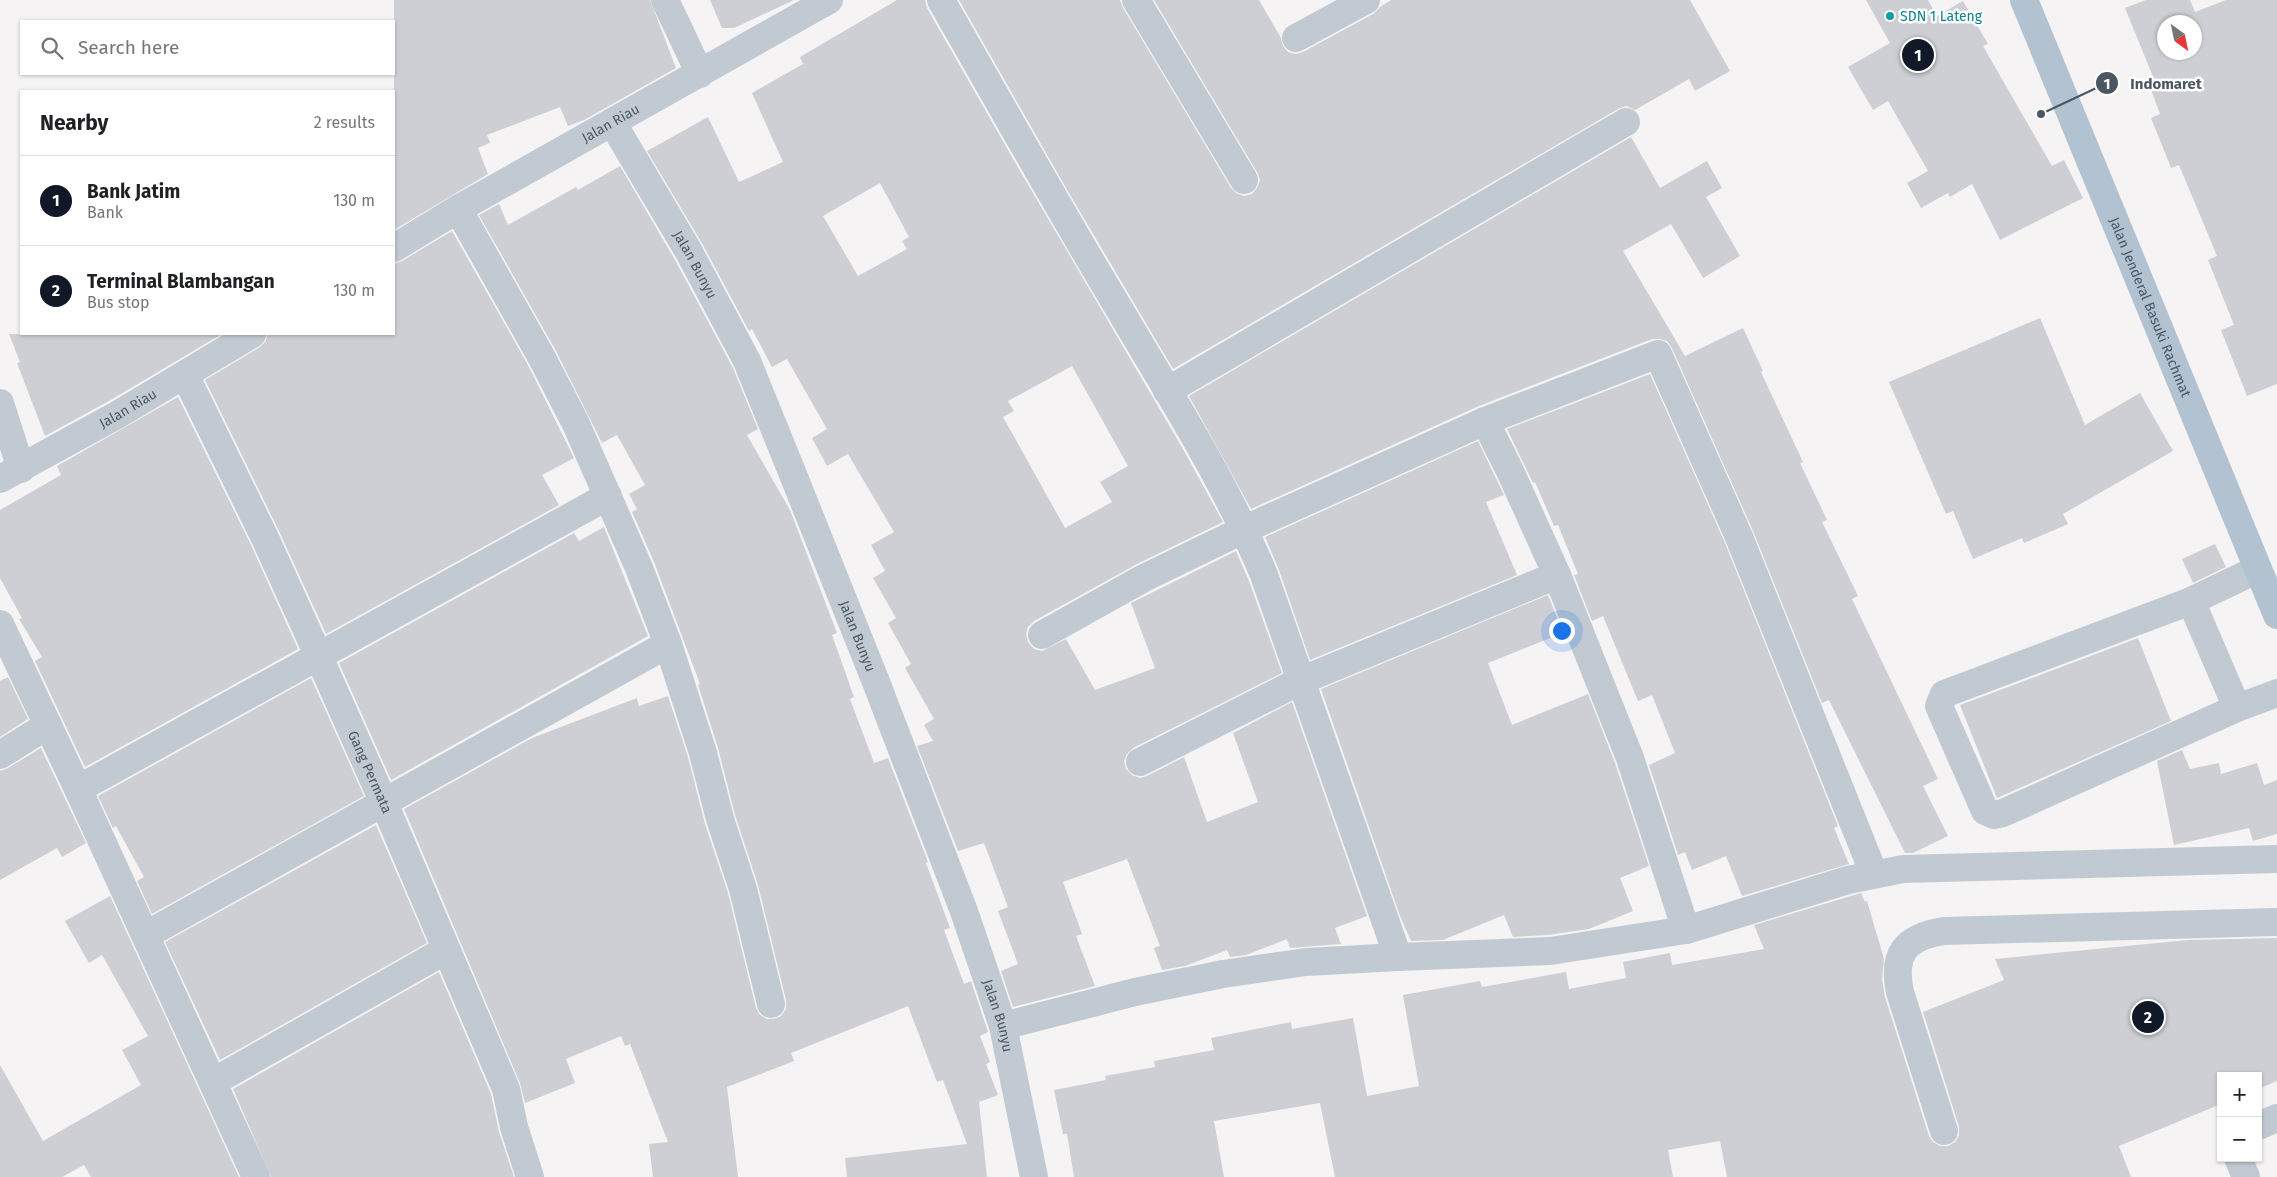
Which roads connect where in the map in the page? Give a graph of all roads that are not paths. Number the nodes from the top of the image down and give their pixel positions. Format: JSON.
{"nodes":[{"id":1,"x":665,"y":0,"type":"edge"},
{"id":2,"x":829,"y":0,"type":"edge"},
{"id":3,"x":941,"y":0,"type":"edge"},
{"id":4,"x":1136,"y":0,"type":"edge"},
{"id":5,"x":1366,"y":0,"type":"edge"},
{"id":6,"x":2024,"y":0,"type":"edge"},
{"id":7,"x":1296,"y":38,"type":"dead end"},
{"id":8,"x":700,"y":74,"type":"junction"},
{"id":9,"x":612,"y":122,"type":"junction"},
{"id":10,"x":1626,"y":122,"type":"dead end"},
{"id":11,"x":1244,"y":180,"type":"dead end"},
{"id":12,"x":458,"y":209,"type":"junction"},
{"id":13,"x":395,"y":247,"type":"edge"},
{"id":14,"x":250,"y":335,"type":"edge"},
{"id":15,"x":185,"y":375,"type":"junction"},
{"id":16,"x":1167,"y":391,"type":"junction"},
{"id":17,"x":0,"y":403,"type":"edge"},
{"id":18,"x":1485,"y":421,"type":"junction"},
{"id":19,"x":10,"y":474,"type":"edge"},
{"id":20,"x":608,"y":496,"type":"junction"},
{"id":21,"x":1245,"y":529,"type":"junction"},
{"id":22,"x":2258,"y":569,"type":"junction"},
{"id":23,"x":1557,"y":576,"type":"junction"},
{"id":24,"x":2190,"y":601,"type":"junction"},
{"id":25,"x":2277,"y":615,"type":"edge"},
{"id":26,"x":0,"y":624,"type":"edge"},
{"id":27,"x":1042,"y":635,"type":"dead end"},
{"id":28,"x":668,"y":644,"type":"junction"},
{"id":29,"x":319,"y":657,"type":"junction"},
{"id":30,"x":1300,"y":681,"type":"junction"},
{"id":31,"x":2277,"y":693,"type":"edge"},
{"id":32,"x":2237,"y":708,"type":"junction"},
{"id":33,"x":48,"y":725,"type":"junction"},
{"id":34,"x":0,"y":755,"type":"edge"},
{"id":35,"x":1140,"y":762,"type":"dead end"},
{"id":36,"x":78,"y":789,"type":"junction"},
{"id":37,"x":384,"y":803,"type":"junction"},
{"id":38,"x":2277,"y":859,"type":"edge"},
{"id":39,"x":1874,"y":874,"type":"junction"},
{"id":40,"x":2277,"y":922,"type":"edge"},
{"id":41,"x":1686,"y":930,"type":"junction"},
{"id":42,"x":146,"y":935,"type":"junction"},
{"id":43,"x":446,"y":950,"type":"junction"},
{"id":44,"x":1398,"y":957,"type":"junction"},
{"id":45,"x":771,"y":1004,"type":"dead end"},
{"id":46,"x":1003,"y":1026,"type":"junction"},
{"id":47,"x":212,"y":1082,"type":"junction"},
{"id":48,"x":2277,"y":1118,"type":"edge"},
{"id":49,"x":2262,"y":1124,"type":"edge"},
{"id":50,"x":1944,"y":1131,"type":"dead end"},
{"id":51,"x":2240,"y":1162,"type":"edge"},
{"id":52,"x":256,"y":1177,"type":"edge"},
{"id":53,"x":530,"y":1177,"type":"edge"},
{"id":54,"x":1034,"y":1177,"type":"edge"},
{"id":55,"x":2246,"y":1177,"type":"edge"}],
"edges":[{"from":1,"to":8,"type":"street"},
{"from":2,"to":8,"type":"street","name":"Jalan Riau"},
{"from":3,"to":16,"type":"street"},
{"from":4,"to":11,"type":"street"},
{"from":5,"to":7,"type":"street"},
{"from":6,"to":22,"type":"main road","name":"Jalan Jenderal Basuki Rachmat"},
{"from":8,"to":9,"type":"street","name":"Jalan Riau"},
{"from":9,"to":12,"type":"street","name":"Jalan Riau"},
{"from":9,"to":46,"type":"street","name":"Jalan Bunyu"},
{"from":10,"to":16,"type":"street"},
{"from":12,"to":13,"type":"street","name":"Jalan Riau"},
{"from":12,"to":20,"type":"street"},
{"from":14,"to":15,"type":"street","name":"Jalan Riau"},
{"from":15,"to":19,"type":"street","name":"Jalan Riau"},
{"from":15,"to":29,"type":"street","name":"Gang Permata"},
{"from":16,"to":21,"type":"street"},
{"from":17,"to":19,"type":"street"},
{"from":18,"to":21,"type":"street"},
{"from":18,"to":23,"type":"street"},
{"from":18,"to":39,"type":"street"},
{"from":20,"to":28,"type":"street"},
{"from":20,"to":29,"type":"street"},
{"from":21,"to":27,"type":"street"},
{"from":21,"to":30,"type":"street"},
{"from":22,"to":24,"type":"street"},
{"from":22,"to":25,"type":"main road","name":"Jalan Jenderal Basuki Rachmat"},
{"from":23,"to":30,"type":"street"},
{"from":23,"to":41,"type":"street"},
{"from":24,"to":32,"type":"street"},
{"from":24,"to":32,"type":"street"},
{"from":26,"to":33,"type":"street"},
{"from":28,"to":37,"type":"street"},
{"from":28,"to":45,"type":"street"},
{"from":29,"to":36,"type":"street"},
{"from":29,"to":37,"type":"street","name":"Gang Permata"},
{"from":30,"to":35,"type":"street"},
{"from":30,"to":44,"type":"street"},
{"from":31,"to":32,"type":"street"},
{"from":33,"to":34,"type":"street"},
{"from":33,"to":36,"type":"street"},
{"from":36,"to":42,"type":"street"},
{"from":37,"to":42,"type":"street"},
{"from":37,"to":43,"type":"street","name":"Gang Permata"},
{"from":38,"to":39,"type":"street"},
{"from":39,"to":41,"type":"street"},
{"from":40,"to":50,"type":"street"},
{"from":41,"to":44,"type":"street"},
{"from":42,"to":47,"type":"street"},
{"from":43,"to":47,"type":"street"},
{"from":43,"to":53,"type":"street","name":"Gang Permata"},
{"from":44,"to":46,"type":"street"},
{"from":46,"to":54,"type":"street","name":"Jalan Bunyu"},
{"from":47,"to":52,"type":"street"},
{"from":48,"to":49,"type":"street"},
{"from":51,"to":55,"type":"street"}]}
